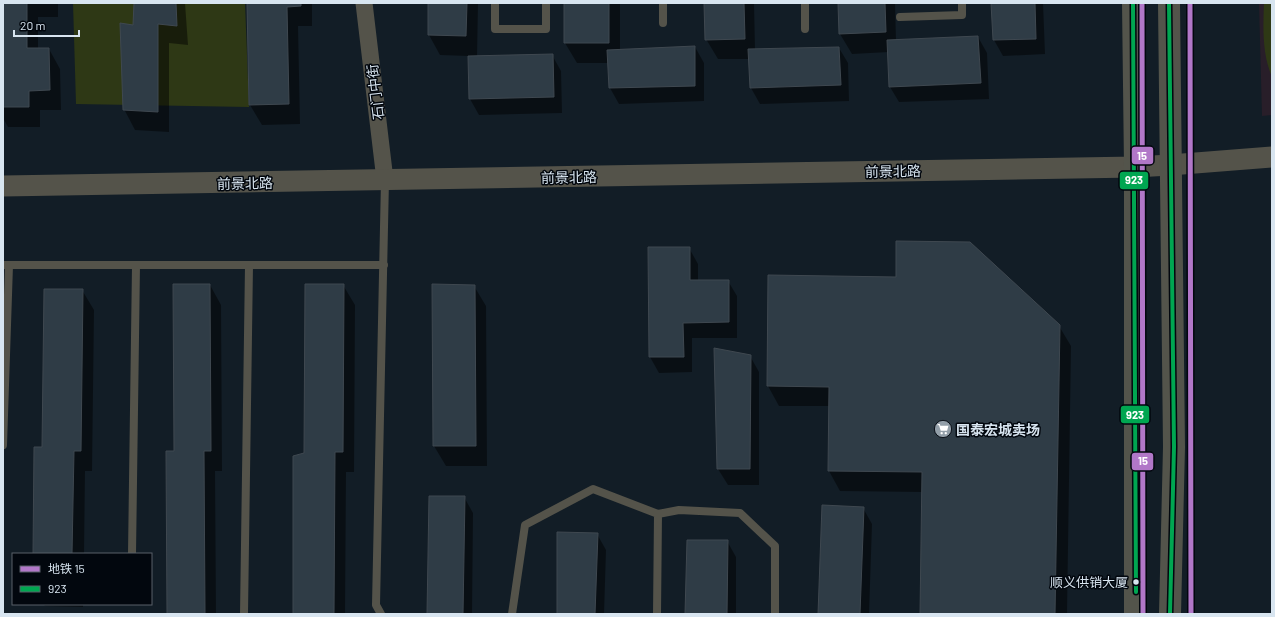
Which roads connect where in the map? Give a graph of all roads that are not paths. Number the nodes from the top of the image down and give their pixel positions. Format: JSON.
{"nodes":[{"id":1,"x":364,"y":3,"type":"edge"},
{"id":2,"x":495,"y":3,"type":"edge"},
{"id":3,"x":546,"y":3,"type":"edge"},
{"id":4,"x":663,"y":3,"type":"edge"},
{"id":5,"x":805,"y":3,"type":"edge"},
{"id":6,"x":962,"y":3,"type":"edge"},
{"id":7,"x":1133,"y":3,"type":"edge"},
{"id":8,"x":1169,"y":3,"type":"edge"},
{"id":9,"x":900,"y":17,"type":"dead end"},
{"id":10,"x":663,"y":23,"type":"dead end"},
{"id":11,"x":805,"y":29,"type":"dead end"},
{"id":12,"x":1272,"y":157,"type":"edge"},
{"id":13,"x":1170,"y":165,"type":"junction"},
{"id":14,"x":1135,"y":167,"type":"junction"},
{"id":15,"x":385,"y":180,"type":"junction"},
{"id":16,"x":3,"y":186,"type":"edge"},
{"id":17,"x":6,"y":265,"type":"edge"},
{"id":18,"x":136,"y":265,"type":"junction"},
{"id":19,"x":249,"y":265,"type":"junction"},
{"id":20,"x":384,"y":265,"type":"junction"},
{"id":21,"x":3,"y":445,"type":"edge"},
{"id":22,"x":658,"y":514,"type":"junction"},
{"id":23,"x":132,"y":553,"type":"edge"},
{"id":24,"x":244,"y":614,"type":"edge"},
{"id":25,"x":381,"y":614,"type":"edge"},
{"id":26,"x":512,"y":614,"type":"edge"},
{"id":27,"x":657,"y":614,"type":"edge"},
{"id":28,"x":775,"y":614,"type":"edge"},
{"id":29,"x":1135,"y":614,"type":"edge"},
{"id":30,"x":1170,"y":614,"type":"edge"}],
"edges":[{"from":1,"to":15,"type":"street","name":"石门中街"},
{"from":2,"to":3,"type":"lane"},
{"from":4,"to":10,"type":"lane"},
{"from":5,"to":11,"type":"lane"},
{"from":6,"to":9,"type":"lane"},
{"from":7,"to":14,"type":"main road"},
{"from":8,"to":13,"type":"main road"},
{"from":12,"to":13,"type":"street","name":"前景北路"},
{"from":13,"to":14,"type":"street","name":"前景北路"},
{"from":13,"to":30,"type":"main road"},
{"from":14,"to":15,"type":"street","name":"前景北路"},
{"from":14,"to":29,"type":"main road"},
{"from":15,"to":16,"type":"street","name":"前景北路"},
{"from":15,"to":20,"type":"lane"},
{"from":17,"to":18,"type":"lane"},
{"from":17,"to":21,"type":"lane"},
{"from":18,"to":19,"type":"lane"},
{"from":18,"to":23,"type":"lane"},
{"from":19,"to":20,"type":"lane"},
{"from":19,"to":24,"type":"lane"},
{"from":20,"to":25,"type":"lane"},
{"from":22,"to":26,"type":"lane"},
{"from":22,"to":27,"type":"lane"},
{"from":22,"to":28,"type":"lane"}]}
